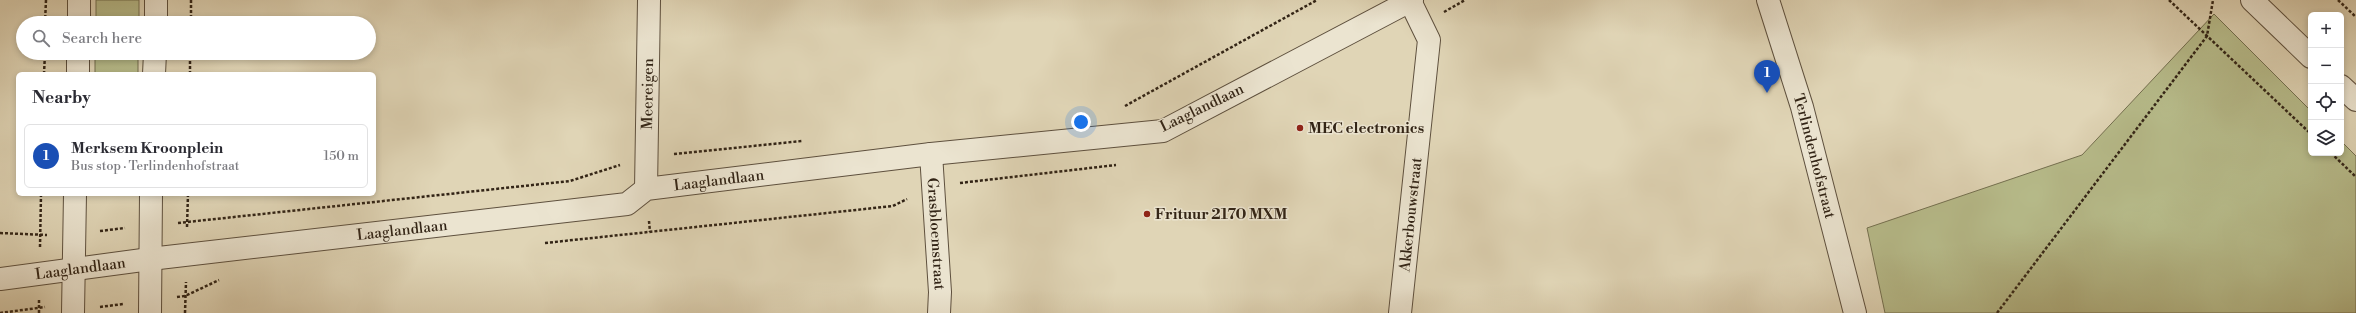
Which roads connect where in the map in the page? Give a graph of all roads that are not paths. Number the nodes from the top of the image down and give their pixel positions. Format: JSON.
{"nodes":[{"id":1,"x":79,"y":0,"type":"edge"},
{"id":2,"x":156,"y":0,"type":"edge"},
{"id":3,"x":649,"y":0,"type":"edge"},
{"id":4,"x":1767,"y":0,"type":"edge"},
{"id":5,"x":1773,"y":0,"type":"edge"},
{"id":6,"x":2252,"y":0,"type":"edge"},
{"id":7,"x":1411,"y":1,"type":"edge"},
{"id":8,"x":79,"y":16,"type":"edge"},
{"id":9,"x":156,"y":16,"type":"edge"},
{"id":10,"x":2308,"y":54,"type":"edge"},
{"id":11,"x":78,"y":60,"type":"edge"},
{"id":12,"x":155,"y":60,"type":"edge"},
{"id":13,"x":78,"y":72,"type":"edge"},
{"id":14,"x":154,"y":72,"type":"edge"},
{"id":15,"x":2344,"y":89,"type":"edge"},
{"id":16,"x":2356,"y":100,"type":"edge"},
{"id":17,"x":931,"y":154,"type":"junction"},
{"id":18,"x":646,"y":189,"type":"junction"},
{"id":19,"x":75,"y":196,"type":"edge"},
{"id":20,"x":151,"y":196,"type":"edge"},
{"id":21,"x":150,"y":259,"type":"junction"},
{"id":22,"x":74,"y":268,"type":"junction"},
{"id":23,"x":0,"y":279,"type":"edge"},
{"id":24,"x":73,"y":312,"type":"edge"},
{"id":25,"x":150,"y":313,"type":"edge"},
{"id":26,"x":939,"y":313,"type":"edge"},
{"id":27,"x":1400,"y":313,"type":"edge"},
{"id":28,"x":1855,"y":313,"type":"edge"}],
"edges":[{"from":1,"to":8,"type":"street"},
{"from":2,"to":9,"type":"street"},
{"from":3,"to":18,"type":"street","name":"Meereigen"},
{"from":4,"to":5,"type":"street"},
{"from":4,"to":28,"type":"street","name":"Terlindenhofstraat"},
{"from":6,"to":10,"type":"street"},
{"from":7,"to":17,"type":"street","name":"Laaglandlaan"},
{"from":7,"to":27,"type":"street","name":"Akkerbouwstraat"},
{"from":11,"to":13,"type":"street"},
{"from":12,"to":14,"type":"street"},
{"from":15,"to":16,"type":"street"},
{"from":17,"to":18,"type":"street","name":"Laaglandlaan"},
{"from":17,"to":26,"type":"street","name":"Grasbloemstraat"},
{"from":18,"to":21,"type":"street","name":"Laaglandlaan"},
{"from":19,"to":22,"type":"street"},
{"from":20,"to":21,"type":"street"},
{"from":21,"to":22,"type":"street","name":"Laaglandlaan"},
{"from":21,"to":25,"type":"street"},
{"from":22,"to":23,"type":"street","name":"Laaglandlaan"},
{"from":22,"to":24,"type":"street"}]}
